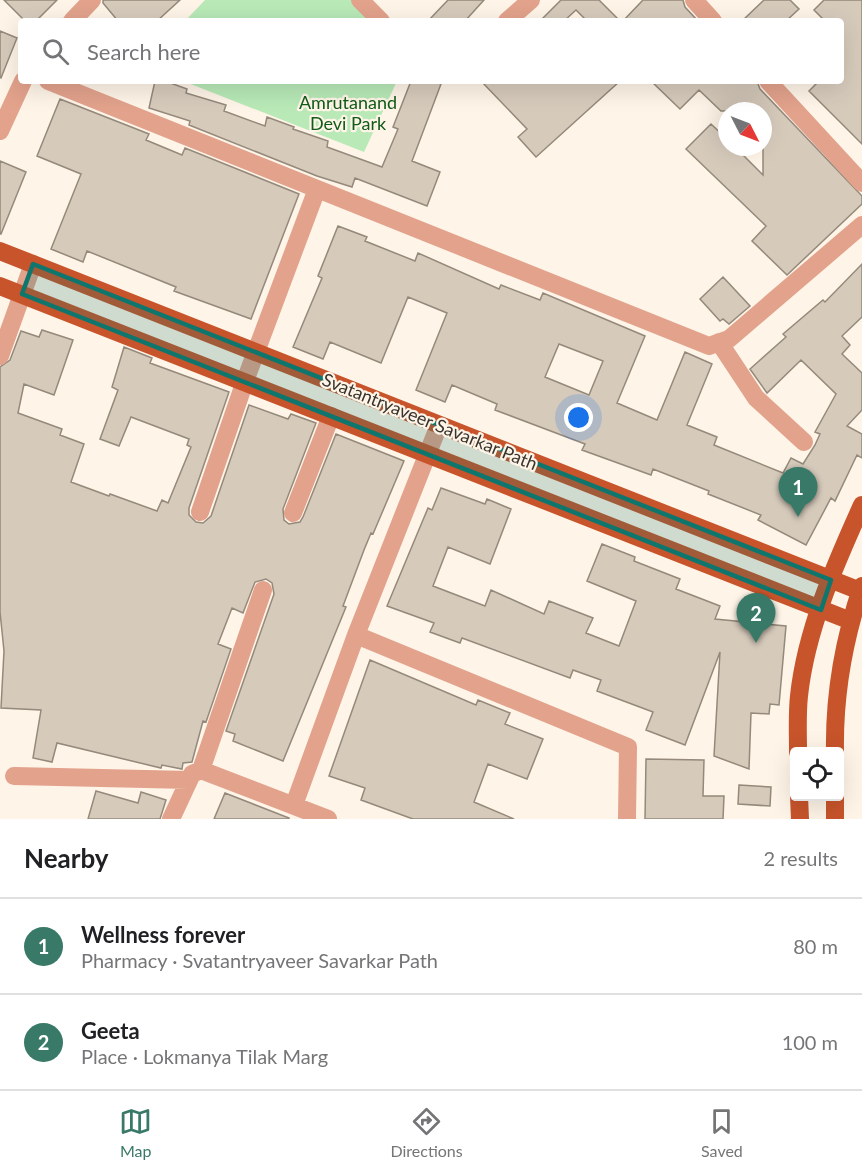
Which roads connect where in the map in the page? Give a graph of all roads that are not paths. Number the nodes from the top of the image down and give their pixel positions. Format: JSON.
{"nodes":[{"id":1,"x":92,"y":0,"type":"edge"},
{"id":2,"x":360,"y":0,"type":"edge"},
{"id":3,"x":531,"y":0,"type":"edge"},
{"id":4,"x":694,"y":0,"type":"edge"},
{"id":5,"x":75,"y":18,"type":"edge"},
{"id":6,"x":378,"y":18,"type":"edge"},
{"id":7,"x":510,"y":18,"type":"edge"},
{"id":8,"x":710,"y":18,"type":"edge"},
{"id":9,"x":22,"y":84,"type":"edge"},
{"id":10,"x":55,"y":84,"type":"edge"},
{"id":11,"x":771,"y":84,"type":"edge"},
{"id":12,"x":0,"y":131,"type":"edge"},
{"id":13,"x":862,"y":183,"type":"edge"},
{"id":14,"x":317,"y":189,"type":"junction"},
{"id":15,"x":862,"y":225,"type":"edge"},
{"id":16,"x":0,"y":251,"type":"edge"},
{"id":17,"x":33,"y":264,"type":"junction"},
{"id":18,"x":0,"y":286,"type":"edge"},
{"id":19,"x":22,"y":294,"type":"junction"},
{"id":20,"x":719,"y":342,"type":"junction"},
{"id":21,"x":257,"y":352,"type":"junction"},
{"id":22,"x":0,"y":356,"type":"edge"},
{"id":23,"x":245,"y":381,"type":"junction"},
{"id":24,"x":331,"y":416,"type":"junction"},
{"id":25,"x":439,"y":425,"type":"junction"},
{"id":26,"x":804,"y":442,"type":"dead end"},
{"id":27,"x":429,"y":454,"type":"junction"},
{"id":28,"x":862,"y":505,"type":"edge"},
{"id":29,"x":200,"y":512,"type":"dead end"},
{"id":30,"x":293,"y":513,"type":"dead end"},
{"id":31,"x":831,"y":580,"type":"junction"},
{"id":32,"x":861,"y":589,"type":"edge"},
{"id":33,"x":263,"y":590,"type":"dead end"},
{"id":34,"x":821,"y":610,"type":"junction"},
{"id":35,"x":851,"y":621,"type":"junction"},
{"id":36,"x":357,"y":635,"type":"junction"},
{"id":37,"x":798,"y":747,"type":"edge"},
{"id":38,"x":835,"y":747,"type":"edge"},
{"id":39,"x":195,"y":775,"type":"junction"},
{"id":40,"x":14,"y":776,"type":"dead end"},
{"id":41,"x":799,"y":801,"type":"edge"},
{"id":42,"x":835,"y":801,"type":"edge"},
{"id":43,"x":294,"y":805,"type":"junction"},
{"id":44,"x":171,"y":819,"type":"edge"},
{"id":45,"x":328,"y":819,"type":"edge"},
{"id":46,"x":627,"y":819,"type":"edge"},
{"id":47,"x":800,"y":819,"type":"edge"},
{"id":48,"x":836,"y":819,"type":"edge"}],
"edges":[{"from":1,"to":5,"type":"street"},
{"from":2,"to":6,"type":"street"},
{"from":3,"to":7,"type":"street"},
{"from":4,"to":8,"type":"street"},
{"from":9,"to":12,"type":"street"},
{"from":10,"to":14,"type":"street"},
{"from":11,"to":13,"type":"street"},
{"from":14,"to":20,"type":"street"},
{"from":14,"to":21,"type":"street"},
{"from":15,"to":20,"type":"street"},
{"from":16,"to":17,"type":"main road","name":"Svatantryaveer Savarkar Path"},
{"from":17,"to":19,"type":"street"},
{"from":17,"to":21,"type":"main road","name":"Svatantryaveer Savarkar Path"},
{"from":18,"to":19,"type":"main road","name":"Svatantryaveer Savarkar Path"},
{"from":19,"to":22,"type":"street"},
{"from":19,"to":23,"type":"main road","name":"Svatantryaveer Savarkar Path"},
{"from":20,"to":26,"type":"street"},
{"from":21,"to":23,"type":"street"},
{"from":21,"to":25,"type":"main road","name":"Svatantryaveer Savarkar Path"},
{"from":23,"to":24,"type":"main road","name":"Svatantryaveer Savarkar Path"},
{"from":23,"to":29,"type":"street"},
{"from":24,"to":27,"type":"main road","name":"Svatantryaveer Savarkar Path"},
{"from":24,"to":30,"type":"street"},
{"from":25,"to":27,"type":"street"},
{"from":25,"to":31,"type":"main road","name":"Svatantryaveer Savarkar Path"},
{"from":27,"to":34,"type":"main road","name":"Svatantryaveer Savarkar Path"},
{"from":27,"to":36,"type":"street"},
{"from":28,"to":31,"type":"main road"},
{"from":31,"to":32,"type":"main road","name":"Svatantryaveer Savarkar Path"},
{"from":31,"to":34,"type":"main road"},
{"from":32,"to":35,"type":"main road"},
{"from":33,"to":39,"type":"street"},
{"from":34,"to":35,"type":"main road","name":"Svatantryaveer Savarkar Path"},
{"from":34,"to":37,"type":"main road"},
{"from":35,"to":38,"type":"main road"},
{"from":36,"to":43,"type":"street"},
{"from":36,"to":46,"type":"street"},
{"from":39,"to":40,"type":"street"},
{"from":39,"to":43,"type":"street"},
{"from":39,"to":44,"type":"street"},
{"from":41,"to":47,"type":"main road"},
{"from":42,"to":48,"type":"main road"},
{"from":43,"to":45,"type":"street"}]}
